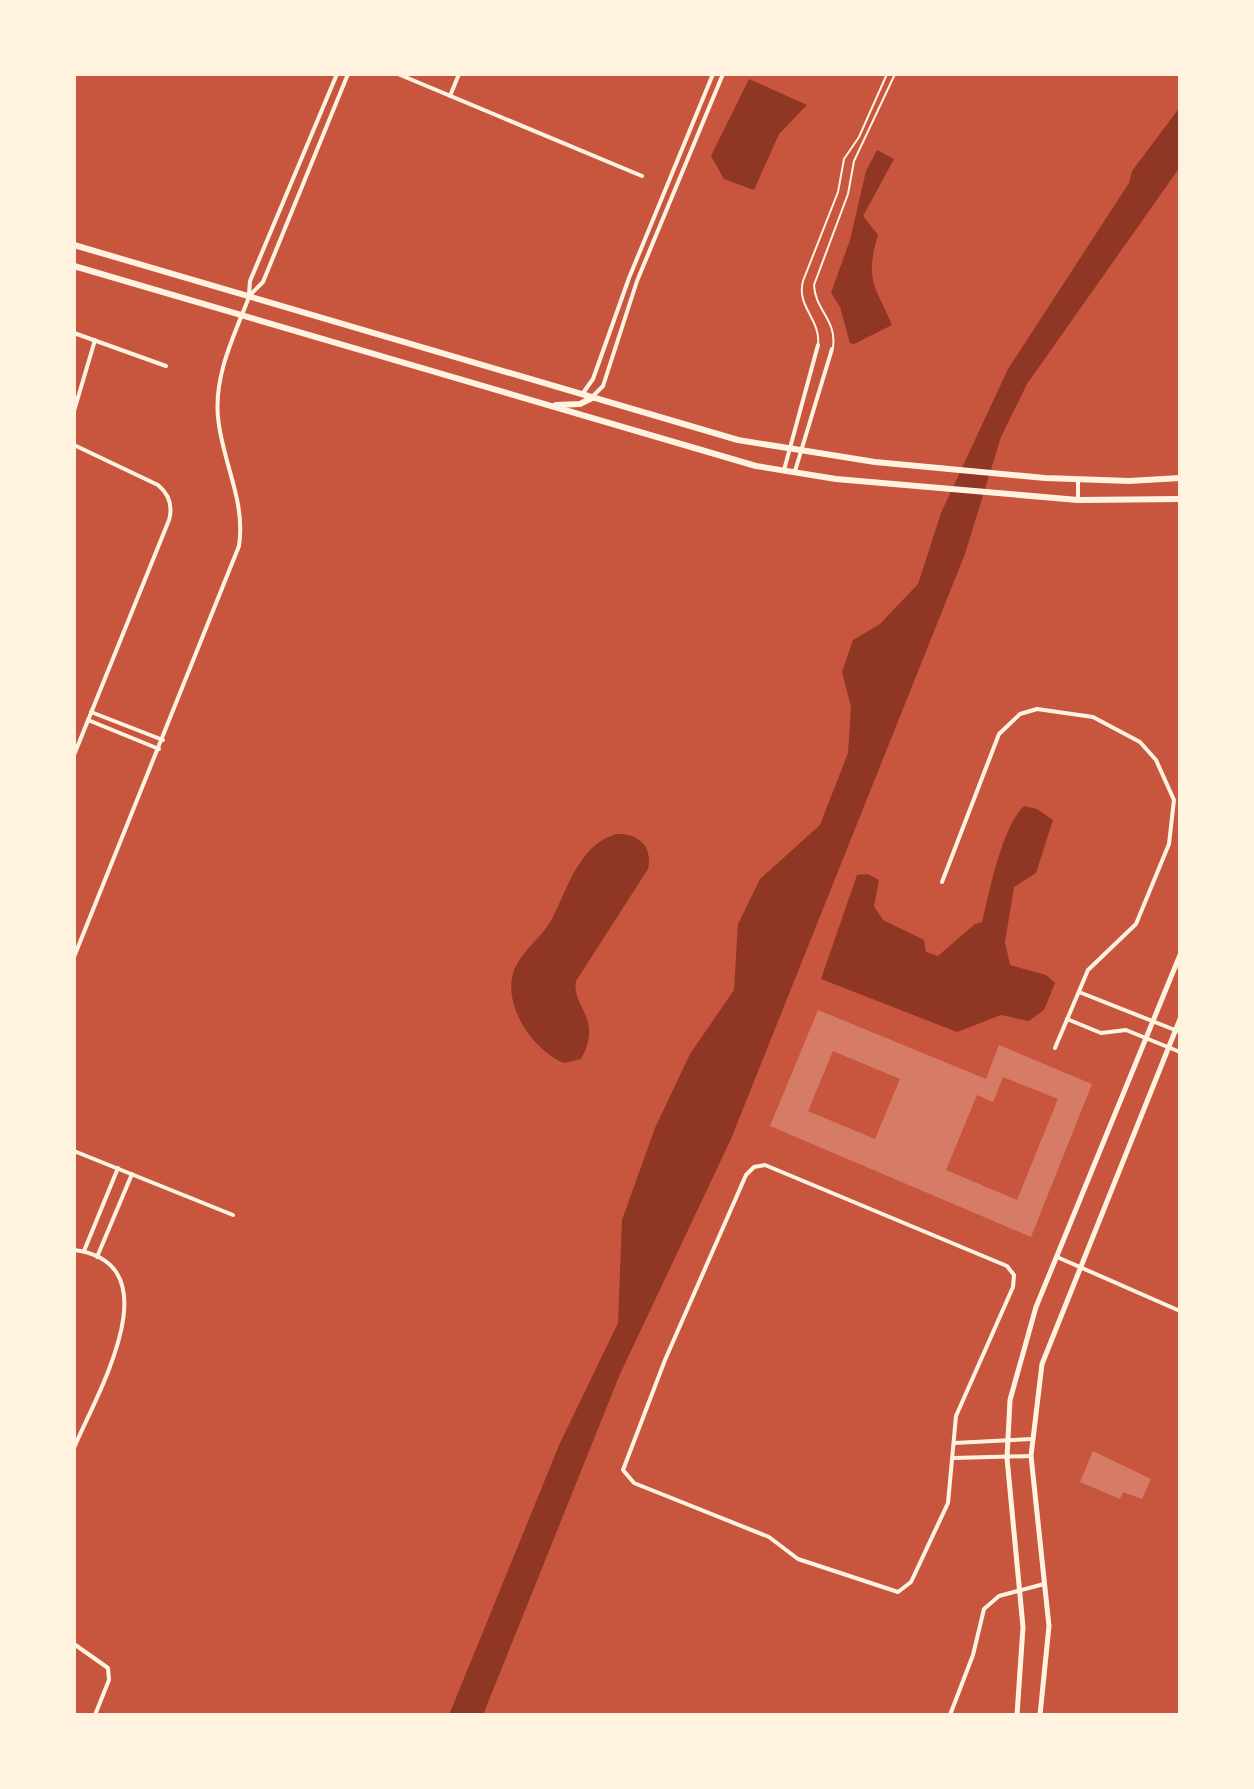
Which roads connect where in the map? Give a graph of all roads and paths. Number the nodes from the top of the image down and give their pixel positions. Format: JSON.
{"nodes":[{"id":1,"x":337,"y":74,"type":"edge"},
{"id":2,"x":348,"y":74,"type":"edge"},
{"id":3,"x":398,"y":74,"type":"edge"},
{"id":4,"x":459,"y":74,"type":"edge"},
{"id":5,"x":713,"y":74,"type":"edge"},
{"id":6,"x":723,"y":74,"type":"edge"},
{"id":7,"x":887,"y":74,"type":"edge"},
{"id":8,"x":895,"y":74,"type":"edge"},
{"id":9,"x":450,"y":96,"type":"junction"},
{"id":10,"x":642,"y":176,"type":"dead end"},
{"id":11,"x":74,"y":245,"type":"edge"},
{"id":12,"x":74,"y":266,"type":"edge"},
{"id":13,"x":249,"y":297,"type":"junction"},
{"id":14,"x":242,"y":315,"type":"junction"},
{"id":15,"x":74,"y":333,"type":"edge"},
{"id":16,"x":95,"y":340,"type":"junction"},
{"id":17,"x":818,"y":345,"type":"joint"},
{"id":18,"x":832,"y":349,"type":"joint"},
{"id":19,"x":166,"y":366,"type":"dead end"},
{"id":20,"x":582,"y":395,"type":"junction"},
{"id":21,"x":592,"y":398,"type":"junction"},
{"id":22,"x":549,"y":406,"type":"junction"},
{"id":23,"x":74,"y":411,"type":"edge"},
{"id":24,"x":74,"y":445,"type":"edge"},
{"id":25,"x":788,"y":450,"type":"junction"},
{"id":26,"x":800,"y":452,"type":"junction"},
{"id":27,"x":783,"y":471,"type":"junction"},
{"id":28,"x":795,"y":474,"type":"junction"},
{"id":29,"x":1180,"y":478,"type":"edge"},
{"id":30,"x":1078,"y":480,"type":"junction"},
{"id":31,"x":1180,"y":499,"type":"edge"},
{"id":32,"x":1078,"y":500,"type":"junction"},
{"id":33,"x":91,"y":712,"type":"junction"},
{"id":34,"x":88,"y":720,"type":"junction"},
{"id":35,"x":163,"y":740,"type":"junction"},
{"id":36,"x":159,"y":749,"type":"junction"},
{"id":37,"x":74,"y":755,"type":"edge"},
{"id":38,"x":1180,"y":786,"type":"edge"},
{"id":39,"x":1171,"y":788,"type":"junction"},
{"id":40,"x":1177,"y":799,"type":"edge"},
{"id":41,"x":942,"y":882,"type":"dead end"},
{"id":42,"x":1180,"y":955,"type":"edge"},
{"id":43,"x":74,"y":957,"type":"edge"},
{"id":44,"x":1079,"y":992,"type":"junction"},
{"id":45,"x":1067,"y":1019,"type":"junction"},
{"id":46,"x":1180,"y":1019,"type":"edge"},
{"id":47,"x":1152,"y":1022,"type":"junction"},
{"id":48,"x":1178,"y":1031,"type":"edge"},
{"id":49,"x":1145,"y":1038,"type":"junction"},
{"id":50,"x":1168,"y":1047,"type":"junction"},
{"id":51,"x":1055,"y":1048,"type":"dead end"},
{"id":52,"x":1180,"y":1052,"type":"edge"},
{"id":53,"x":74,"y":1151,"type":"edge"},
{"id":54,"x":118,"y":1168,"type":"junction"},
{"id":55,"x":132,"y":1174,"type":"junction"},
{"id":56,"x":233,"y":1215,"type":"dead end"},
{"id":57,"x":74,"y":1250,"type":"edge"},
{"id":58,"x":84,"y":1251,"type":"junction"},
{"id":59,"x":97,"y":1257,"type":"junction"},
{"id":60,"x":1057,"y":1257,"type":"junction"},
{"id":61,"x":1078,"y":1268,"type":"junction"},
{"id":62,"x":1180,"y":1311,"type":"edge"},
{"id":63,"x":1033,"y":1439,"type":"junction"},
{"id":64,"x":1008,"y":1442,"type":"junction"},
{"id":65,"x":954,"y":1443,"type":"junction"},
{"id":66,"x":74,"y":1448,"type":"edge"},
{"id":67,"x":1031,"y":1456,"type":"junction"},
{"id":68,"x":954,"y":1458,"type":"junction"},
{"id":69,"x":1007,"y":1458,"type":"junction"},
{"id":70,"x":1044,"y":1584,"type":"junction"},
{"id":71,"x":1021,"y":1589,"type":"junction"},
{"id":72,"x":74,"y":1644,"type":"edge"},
{"id":73,"x":95,"y":1715,"type":"edge"},
{"id":74,"x":950,"y":1715,"type":"edge"},
{"id":75,"x":1017,"y":1715,"type":"edge"},
{"id":76,"x":1040,"y":1715,"type":"edge"}],
"edges":[{"from":1,"to":13,"type":"street"},
{"from":2,"to":13,"type":"street"},
{"from":3,"to":9,"type":"street"},
{"from":4,"to":9,"type":"street"},
{"from":5,"to":20,"type":"street"},
{"from":6,"to":21,"type":"street"},
{"from":7,"to":17,"type":"lane"},
{"from":8,"to":18,"type":"lane"},
{"from":9,"to":10,"type":"street"},
{"from":11,"to":13,"type":"main road"},
{"from":12,"to":14,"type":"main road"},
{"from":13,"to":14,"type":"street"},
{"from":13,"to":20,"type":"main road"},
{"from":14,"to":22,"type":"main road"},
{"from":14,"to":35,"type":"street"},
{"from":15,"to":16,"type":"street"},
{"from":16,"to":19,"type":"street"},
{"from":16,"to":23,"type":"street"},
{"from":17,"to":25,"type":"street"},
{"from":18,"to":26,"type":"street"},
{"from":20,"to":21,"type":"main road"},
{"from":21,"to":22,"type":"main road"},
{"from":21,"to":25,"type":"main road"},
{"from":22,"to":27,"type":"main road"},
{"from":24,"to":33,"type":"street"},
{"from":25,"to":26,"type":"main road"},
{"from":25,"to":27,"type":"street"},
{"from":26,"to":28,"type":"street"},
{"from":26,"to":30,"type":"main road"},
{"from":27,"to":28,"type":"main road"},
{"from":28,"to":32,"type":"main road"},
{"from":29,"to":30,"type":"main road"},
{"from":30,"to":32,"type":"street"},
{"from":31,"to":32,"type":"main road"},
{"from":33,"to":34,"type":"street"},
{"from":33,"to":35,"type":"street"},
{"from":34,"to":36,"type":"street"},
{"from":34,"to":37,"type":"street"},
{"from":35,"to":36,"type":"street"},
{"from":36,"to":43,"type":"street"},
{"from":38,"to":39,"type":"street"},
{"from":39,"to":40,"type":"street"},
{"from":39,"to":41,"type":"street"},
{"from":40,"to":44,"type":"street"},
{"from":42,"to":47,"type":"main road"},
{"from":44,"to":45,"type":"street"},
{"from":44,"to":47,"type":"street"},
{"from":45,"to":49,"type":"street"},
{"from":45,"to":51,"type":"street"},
{"from":46,"to":48,"type":"main road"},
{"from":47,"to":48,"type":"street"},
{"from":47,"to":49,"type":"main road"},
{"from":48,"to":50,"type":"main road"},
{"from":49,"to":50,"type":"street"},
{"from":49,"to":60,"type":"main road"},
{"from":50,"to":52,"type":"street"},
{"from":50,"to":61,"type":"main road"},
{"from":53,"to":54,"type":"street"},
{"from":54,"to":55,"type":"street"},
{"from":54,"to":58,"type":"street"},
{"from":55,"to":56,"type":"street"},
{"from":55,"to":59,"type":"street"},
{"from":57,"to":58,"type":"street"},
{"from":58,"to":59,"type":"street"},
{"from":59,"to":66,"type":"street"},
{"from":60,"to":61,"type":"street"},
{"from":60,"to":64,"type":"main road"},
{"from":61,"to":62,"type":"street"},
{"from":61,"to":63,"type":"main road"},
{"from":63,"to":64,"type":"street"},
{"from":63,"to":67,"type":"main road"},
{"from":64,"to":65,"type":"street"},
{"from":64,"to":69,"type":"main road"},
{"from":65,"to":68,"type":"street"},
{"from":65,"to":68,"type":"street"},
{"from":67,"to":69,"type":"street"},
{"from":67,"to":70,"type":"main road"},
{"from":68,"to":69,"type":"street"},
{"from":69,"to":71,"type":"main road"},
{"from":70,"to":71,"type":"street"},
{"from":70,"to":76,"type":"main road"},
{"from":71,"to":74,"type":"street"},
{"from":71,"to":75,"type":"main road"},
{"from":72,"to":73,"type":"street"}]}
